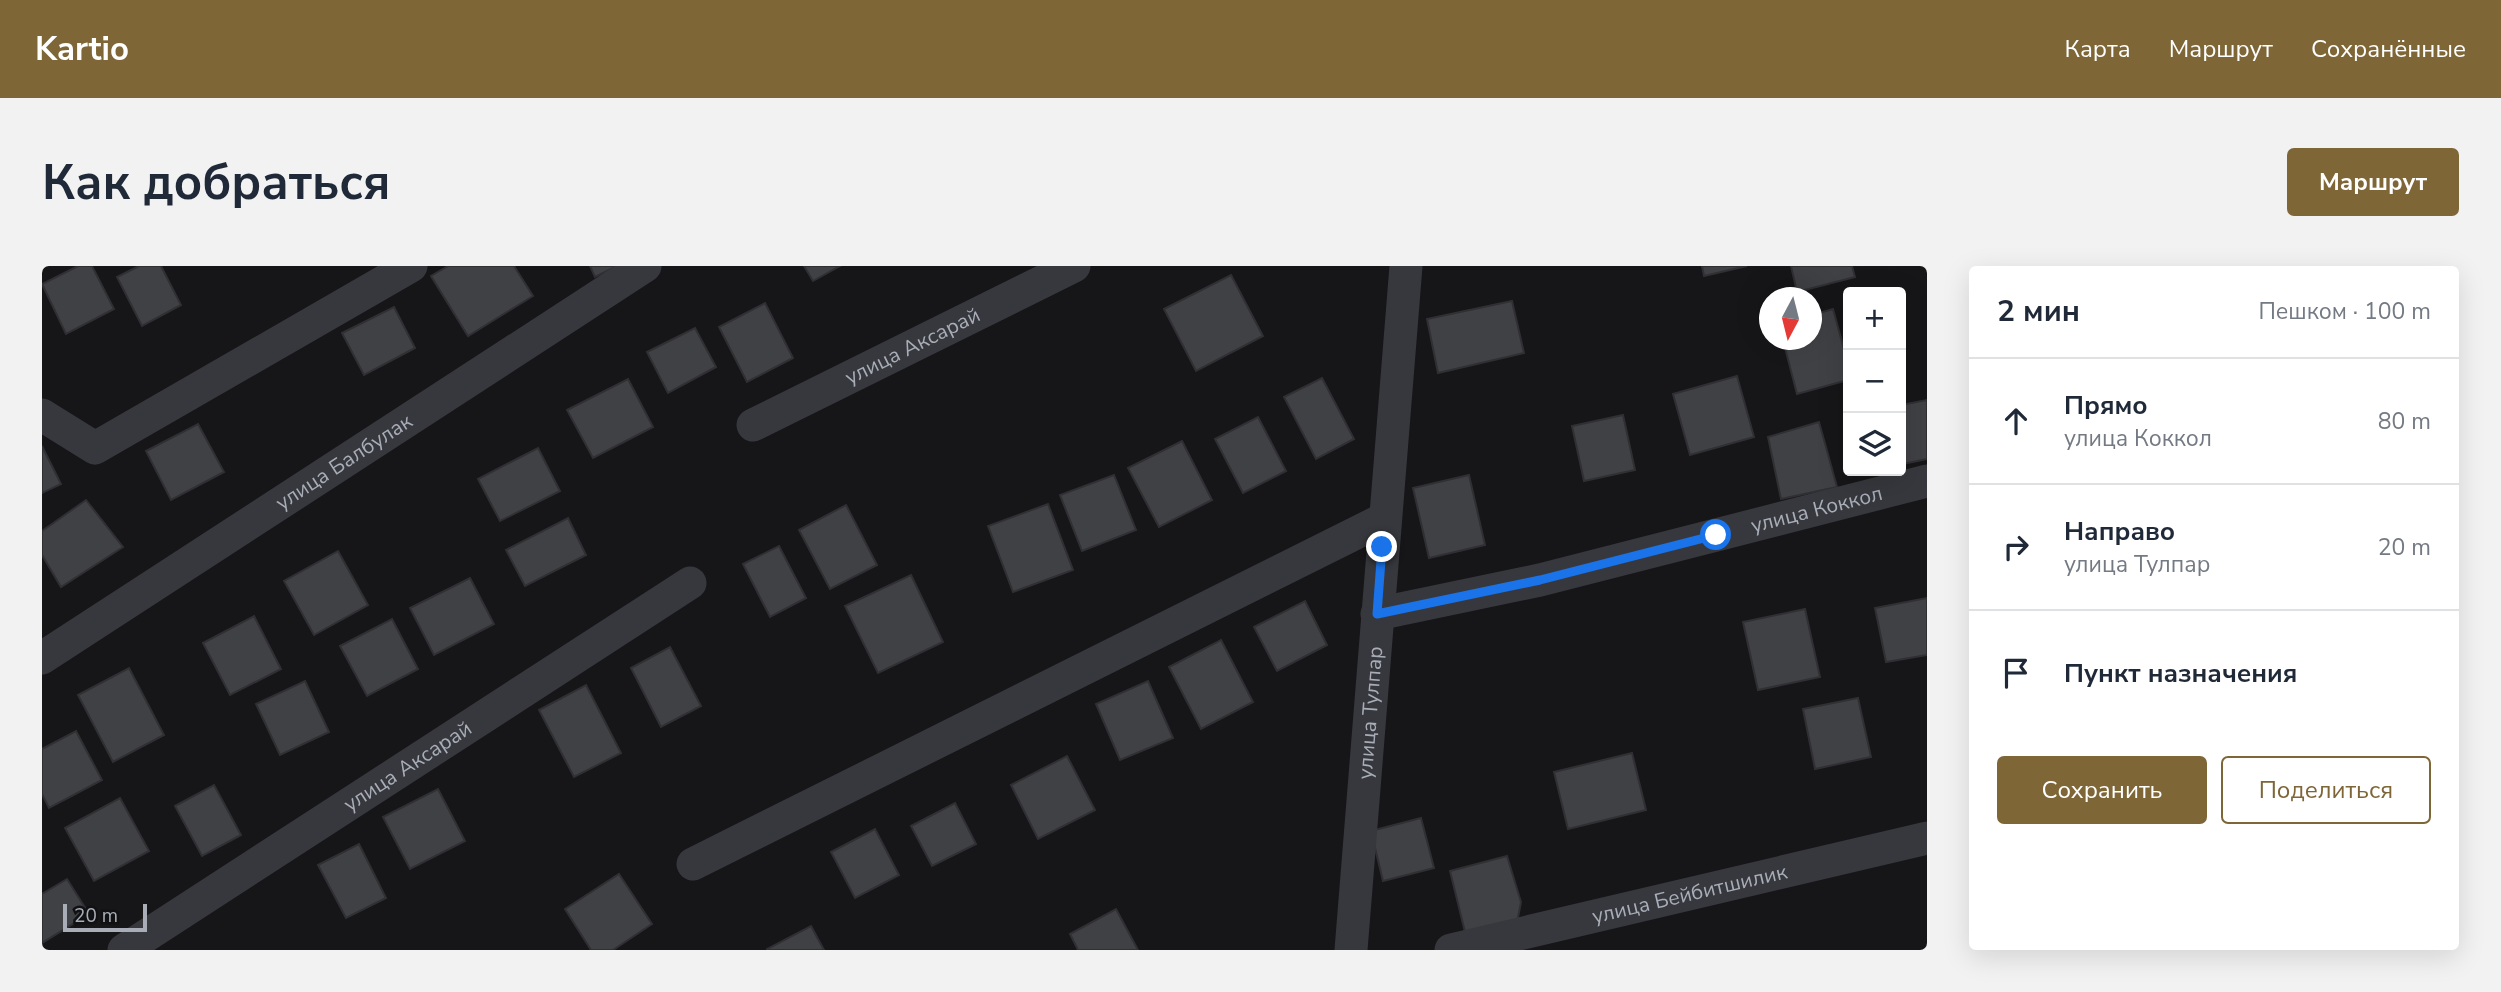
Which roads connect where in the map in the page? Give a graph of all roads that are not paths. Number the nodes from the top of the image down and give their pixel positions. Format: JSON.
{"nodes":[{"id":1,"x":411,"y":266,"type":"edge"},
{"id":2,"x":645,"y":266,"type":"edge"},
{"id":3,"x":1074,"y":266,"type":"edge"},
{"id":4,"x":1406,"y":266,"type":"edge"},
{"id":5,"x":42,"y":415,"type":"edge"},
{"id":6,"x":753,"y":425,"type":"dead end"},
{"id":7,"x":1927,"y":481,"type":"edge"},
{"id":8,"x":1384,"y":519,"type":"junction"},
{"id":9,"x":690,"y":583,"type":"dead end"},
{"id":10,"x":1377,"y":614,"type":"junction"},
{"id":11,"x":42,"y":658,"type":"edge"},
{"id":12,"x":1927,"y":838,"type":"edge"},
{"id":13,"x":693,"y":864,"type":"dead end"},
{"id":14,"x":1348,"y":949,"type":"edge"},
{"id":15,"x":124,"y":950,"type":"edge"},
{"id":16,"x":1451,"y":950,"type":"edge"}],
"edges":[{"from":1,"to":5,"type":"street"},
{"from":2,"to":11,"type":"street","name":"улица Балбулак"},
{"from":3,"to":6,"type":"street","name":"улица Аксарай"},
{"from":4,"to":8,"type":"street","name":"улица Тулпар"},
{"from":7,"to":10,"type":"street","name":"улица Коккол"},
{"from":8,"to":10,"type":"street","name":"улица Тулпар"},
{"from":8,"to":13,"type":"street"},
{"from":9,"to":15,"type":"street","name":"улица Аксарай"},
{"from":10,"to":14,"type":"street","name":"улица Тулпар"},
{"from":12,"to":16,"type":"street","name":"улица Бейбитшилик"}]}
